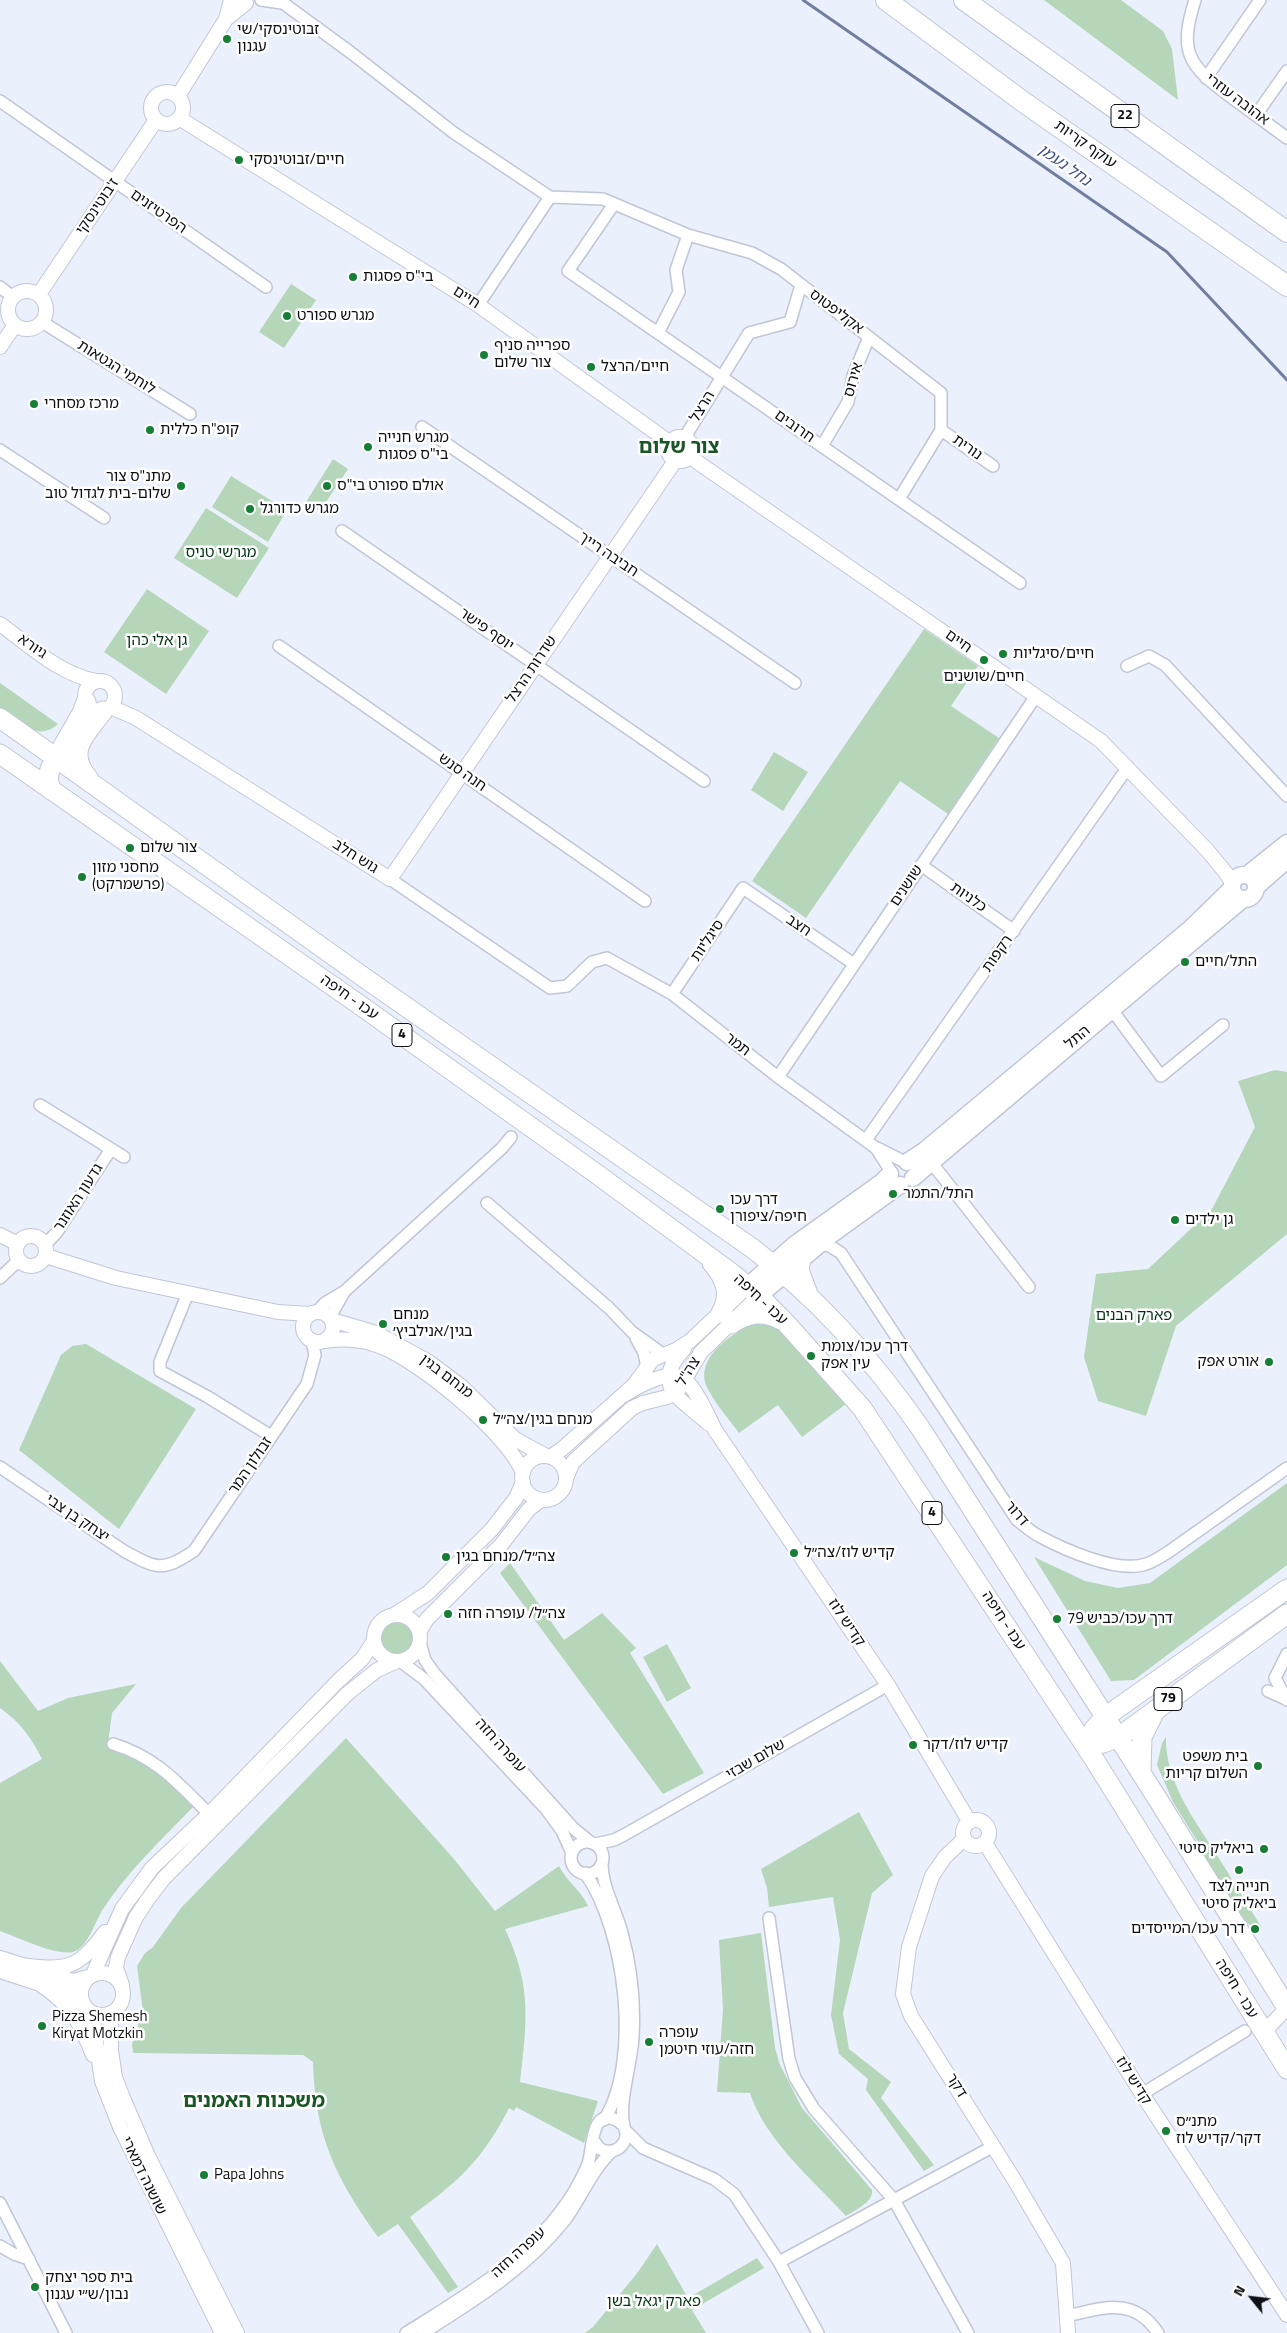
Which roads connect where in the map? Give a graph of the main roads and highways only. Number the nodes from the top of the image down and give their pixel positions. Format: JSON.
{"nodes":[{"id":1,"x":886,"y":0,"type":"edge"},
{"id":2,"x":964,"y":0,"type":"edge"},
{"id":3,"x":1287,"y":232,"type":"edge"},
{"id":4,"x":1287,"y":286,"type":"edge"},
{"id":5,"x":85,"y":697,"type":"road end"},
{"id":6,"x":110,"y":705,"type":"road end"},
{"id":7,"x":0,"y":718,"type":"edge"},
{"id":8,"x":76,"y":726,"type":"junction"},
{"id":9,"x":31,"y":739,"type":"junction"},
{"id":10,"x":0,"y":754,"type":"edge"},
{"id":11,"x":56,"y":758,"type":"junction"},
{"id":12,"x":93,"y":783,"type":"junction"},
{"id":13,"x":51,"y":790,"type":"junction"},
{"id":14,"x":1287,"y":843,"type":"edge"},
{"id":15,"x":1287,"y":860,"type":"edge"},
{"id":16,"x":1242,"y":885,"type":"junction"},
{"id":17,"x":901,"y":1172,"type":"junction"},
{"id":18,"x":697,"y":1248,"type":"junction"},
{"id":19,"x":801,"y":1259,"type":"junction"},
{"id":20,"x":778,"y":1268,"type":"junction"},
{"id":21,"x":753,"y":1291,"type":"junction"},
{"id":22,"x":808,"y":1295,"type":"junction"},
{"id":23,"x":785,"y":1322,"type":"junction"},
{"id":24,"x":1287,"y":1589,"type":"edge"},
{"id":25,"x":1287,"y":1614,"type":"edge"},
{"id":26,"x":1081,"y":1680,"type":"junction"},
{"id":27,"x":1134,"y":1697,"type":"junction"},
{"id":28,"x":1165,"y":1702,"type":"junction"},
{"id":29,"x":1105,"y":1717,"type":"junction"},
{"id":30,"x":1119,"y":1737,"type":"junction"},
{"id":31,"x":1085,"y":1745,"type":"junction"},
{"id":32,"x":1141,"y":1773,"type":"junction"},
{"id":33,"x":1268,"y":1978,"type":"junction"},
{"id":34,"x":1287,"y":1988,"type":"edge"},
{"id":35,"x":1287,"y":2008,"type":"edge"},
{"id":36,"x":1287,"y":2069,"type":"edge"}],
"edges":[{"from":1,"to":4,"type":"highway","name":"עוקף קריות"},
{"from":2,"to":3,"type":"highway","number":"22"},
{"from":5,"to":8,"type":"highway"},
{"from":6,"to":12,"type":"highway"},
{"from":7,"to":9,"type":"highway","name":"עכו - חיפה","number":"4"},
{"from":8,"to":9,"type":"highway"},
{"from":8,"to":11,"type":"highway"},
{"from":9,"to":11,"type":"highway","name":"עכו - חיפה","number":"4"},
{"from":10,"to":13,"type":"highway","name":"עכו - חיפה","number":"4"},
{"from":11,"to":12,"type":"highway","name":"עכו - חיפה","number":"4"},
{"from":11,"to":13,"type":"highway"},
{"from":12,"to":20,"type":"highway","name":"עכו - חיפה","number":"4"},
{"from":13,"to":18,"type":"highway","name":"עכו - חיפה","number":"4"},
{"from":14,"to":16,"type":"main road","name":"התל"},
{"from":15,"to":16,"type":"main road","name":"התל"},
{"from":16,"to":17,"type":"main road","name":"התל"},
{"from":16,"to":17,"type":"main road","name":"התל"},
{"from":17,"to":19,"type":"main road","name":"התל"},
{"from":17,"to":20,"type":"main road","name":"התל"},
{"from":18,"to":21,"type":"highway","name":"עכו - חיפה","number":"4"},
{"from":18,"to":23,"type":"highway"},
{"from":19,"to":20,"type":"main road","name":"התל"},
{"from":19,"to":22,"type":"highway"},
{"from":20,"to":21,"type":"main road","name":"צה\"ל"},
{"from":20,"to":22,"type":"highway","name":"עכו - חיפה","number":"4"},
{"from":21,"to":23,"type":"highway","name":"עכו - חיפה","number":"4"},
{"from":22,"to":26,"type":"highway","name":"עכו - חיפה","number":"4"},
{"from":23,"to":31,"type":"highway","name":"עכו - חיפה","number":"4"},
{"from":24,"to":27,"type":"highway","number":"79"},
{"from":25,"to":28,"type":"highway","number":"79"},
{"from":26,"to":27,"type":"highway"},
{"from":26,"to":29,"type":"highway","name":"עכו - חיפה","number":"4"},
{"from":27,"to":29,"type":"highway","number":"79"},
{"from":28,"to":30,"type":"highway","number":"79"},
{"from":28,"to":32,"type":"highway"},
{"from":29,"to":30,"type":"highway","name":"עכו - חיפה","number":"4"},
{"from":29,"to":31,"type":"highway","number":"79"},
{"from":30,"to":31,"type":"highway","number":"79"},
{"from":30,"to":32,"type":"highway","name":"עכו - חיפה","number":"4"},
{"from":31,"to":36,"type":"highway","name":"עכו - חיפה","number":"4"},
{"from":32,"to":33,"type":"highway","name":"עכו - חיפה","number":"4"},
{"from":33,"to":34,"type":"highway"},
{"from":33,"to":35,"type":"highway","name":"עכו - חיפה","number":"4"}]}
